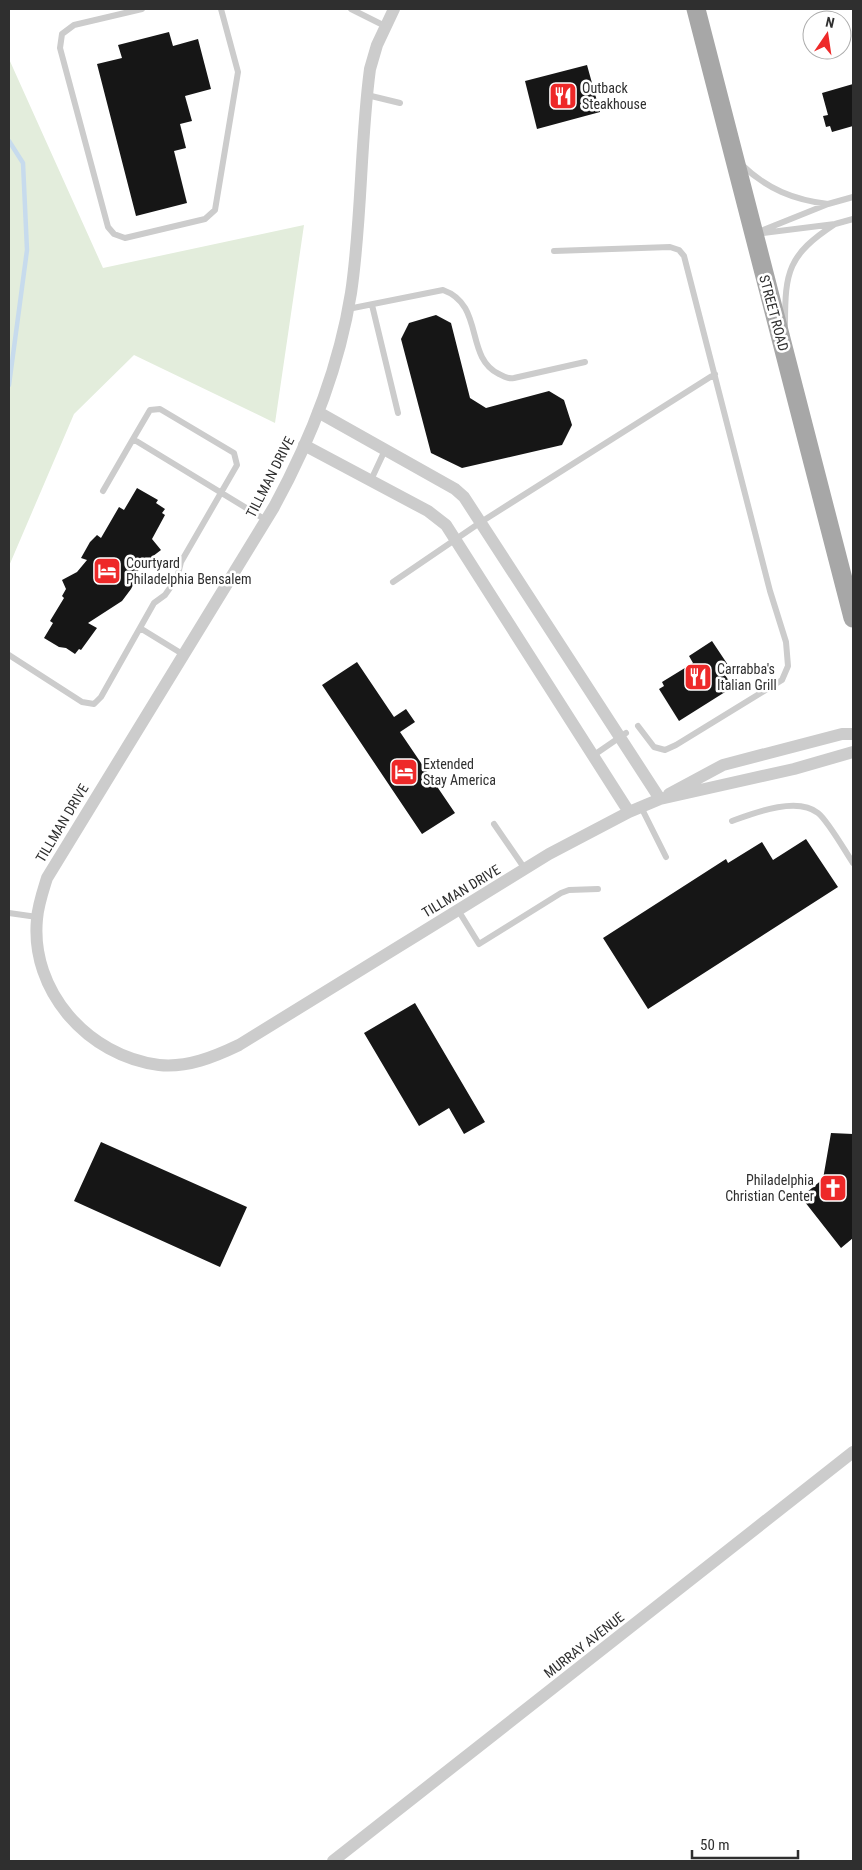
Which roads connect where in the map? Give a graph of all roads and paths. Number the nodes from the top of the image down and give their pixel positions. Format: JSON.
{"nodes":[{"id":1,"x":142,"y":9,"type":"edge"},
{"id":2,"x":221,"y":9,"type":"edge"},
{"id":3,"x":351,"y":9,"type":"edge"},
{"id":4,"x":394,"y":9,"type":"edge"},
{"id":5,"x":400,"y":9,"type":"edge"},
{"id":6,"x":696,"y":9,"type":"edge"},
{"id":7,"x":385,"y":26,"type":"junction"},
{"id":8,"x":367,"y":95,"type":"junction"},
{"id":9,"x":400,"y":103,"type":"dead end"},
{"id":10,"x":734,"y":157,"type":"junction"},
{"id":11,"x":853,"y":197,"type":"edge"},
{"id":12,"x":828,"y":204,"type":"junction"},
{"id":13,"x":853,"y":219,"type":"edge"},
{"id":14,"x":834,"y":224,"type":"junction"},
{"id":15,"x":754,"y":234,"type":"junction"},
{"id":16,"x":554,"y":251,"type":"dead end"},
{"id":17,"x":372,"y":305,"type":"junction"},
{"id":18,"x":348,"y":309,"type":"junction"},
{"id":19,"x":785,"y":353,"type":"junction"},
{"id":20,"x":585,"y":362,"type":"dead end"},
{"id":21,"x":715,"y":374,"type":"junction"},
{"id":22,"x":318,"y":412,"type":"junction"},
{"id":23,"x":398,"y":414,"type":"dead end"},
{"id":24,"x":133,"y":439,"type":"junction"},
{"id":25,"x":304,"y":445,"type":"junction"},
{"id":26,"x":385,"y":450,"type":"junction"},
{"id":27,"x":371,"y":480,"type":"junction"},
{"id":28,"x":103,"y":491,"type":"dead end"},
{"id":29,"x":222,"y":493,"type":"junction"},
{"id":30,"x":266,"y":520,"type":"junction"},
{"id":31,"x":481,"y":522,"type":"junction"},
{"id":32,"x":457,"y":538,"type":"junction"},
{"id":33,"x":393,"y":582,"type":"dead end"},
{"id":34,"x":853,"y":618,"type":"edge"},
{"id":35,"x":140,"y":628,"type":"junction"},
{"id":36,"x":9,"y":655,"type":"edge"},
{"id":37,"x":184,"y":655,"type":"junction"},
{"id":38,"x":638,"y":726,"type":"dead end"},
{"id":39,"x":853,"y":734,"type":"edge"},
{"id":40,"x":623,"y":735,"type":"junction"},
{"id":41,"x":853,"y":752,"type":"edge"},
{"id":42,"x":594,"y":756,"type":"junction"},
{"id":43,"x":660,"y":799,"type":"junction"},
{"id":44,"x":635,"y":809,"type":"junction"},
{"id":45,"x":732,"y":821,"type":"dead end"},
{"id":46,"x":494,"y":824,"type":"dead end"},
{"id":47,"x":666,"y":857,"type":"dead end"},
{"id":48,"x":853,"y":864,"type":"edge"},
{"id":49,"x":525,"y":869,"type":"junction"},
{"id":50,"x":598,"y":890,"type":"dead end"},
{"id":51,"x":458,"y":910,"type":"junction"},
{"id":52,"x":9,"y":913,"type":"edge"},
{"id":53,"x":37,"y":917,"type":"junction"},
{"id":54,"x":853,"y":1452,"type":"edge"},
{"id":55,"x":333,"y":1861,"type":"edge"}],
"edges":[{"from":1,"to":2,"type":"lane"},
{"from":3,"to":7,"type":"lane"},
{"from":4,"to":7,"type":"street","name":"TILLMAN DRIVE"},
{"from":5,"to":7,"type":"street","name":"TILLMAN DRIVE"},
{"from":6,"to":10,"type":"main road","name":"STREET ROAD"},
{"from":7,"to":8,"type":"street","name":"TILLMAN DRIVE"},
{"from":8,"to":9,"type":"lane"},
{"from":8,"to":18,"type":"street","name":"TILLMAN DRIVE"},
{"from":10,"to":12,"type":"lane"},
{"from":10,"to":15,"type":"main road","name":"STREET ROAD"},
{"from":11,"to":12,"type":"lane"},
{"from":12,"to":15,"type":"lane"},
{"from":13,"to":14,"type":"lane"},
{"from":14,"to":15,"type":"lane"},
{"from":14,"to":19,"type":"lane"},
{"from":15,"to":19,"type":"main road","name":"STREET ROAD"},
{"from":16,"to":21,"type":"lane"},
{"from":17,"to":18,"type":"lane"},
{"from":17,"to":20,"type":"lane"},
{"from":17,"to":23,"type":"lane"},
{"from":18,"to":22,"type":"street","name":"TILLMAN DRIVE"},
{"from":19,"to":34,"type":"main road","name":"STREET ROAD"},
{"from":21,"to":31,"type":"lane"},
{"from":21,"to":38,"type":"lane"},
{"from":22,"to":25,"type":"street","name":"TILLMAN DRIVE"},
{"from":22,"to":26,"type":"street"},
{"from":24,"to":28,"type":"lane"},
{"from":24,"to":29,"type":"lane"},
{"from":24,"to":29,"type":"lane"},
{"from":25,"to":27,"type":"street"},
{"from":25,"to":30,"type":"street","name":"TILLMAN DRIVE"},
{"from":26,"to":27,"type":"lane"},
{"from":26,"to":31,"type":"street"},
{"from":27,"to":32,"type":"street"},
{"from":29,"to":30,"type":"lane"},
{"from":29,"to":35,"type":"lane"},
{"from":30,"to":37,"type":"street","name":"TILLMAN DRIVE"},
{"from":31,"to":32,"type":"lane"},
{"from":31,"to":40,"type":"street"},
{"from":32,"to":33,"type":"lane"},
{"from":32,"to":42,"type":"street"},
{"from":35,"to":36,"type":"lane"},
{"from":35,"to":37,"type":"lane"},
{"from":37,"to":53,"type":"street","name":"TILLMAN DRIVE"},
{"from":39,"to":43,"type":"street","name":"TILLMAN DRIVE"},
{"from":40,"to":42,"type":"lane"},
{"from":40,"to":43,"type":"street"},
{"from":41,"to":43,"type":"street","name":"TILLMAN DRIVE"},
{"from":42,"to":44,"type":"street"},
{"from":43,"to":44,"type":"street","name":"TILLMAN DRIVE"},
{"from":44,"to":47,"type":"lane"},
{"from":44,"to":49,"type":"street","name":"TILLMAN DRIVE"},
{"from":45,"to":48,"type":"lane"},
{"from":46,"to":49,"type":"lane"},
{"from":49,"to":51,"type":"street","name":"TILLMAN DRIVE"},
{"from":50,"to":51,"type":"lane"},
{"from":51,"to":53,"type":"street","name":"TILLMAN DRIVE"},
{"from":52,"to":53,"type":"lane"},
{"from":54,"to":55,"type":"street","name":"MURRAY AVENUE"}]}
